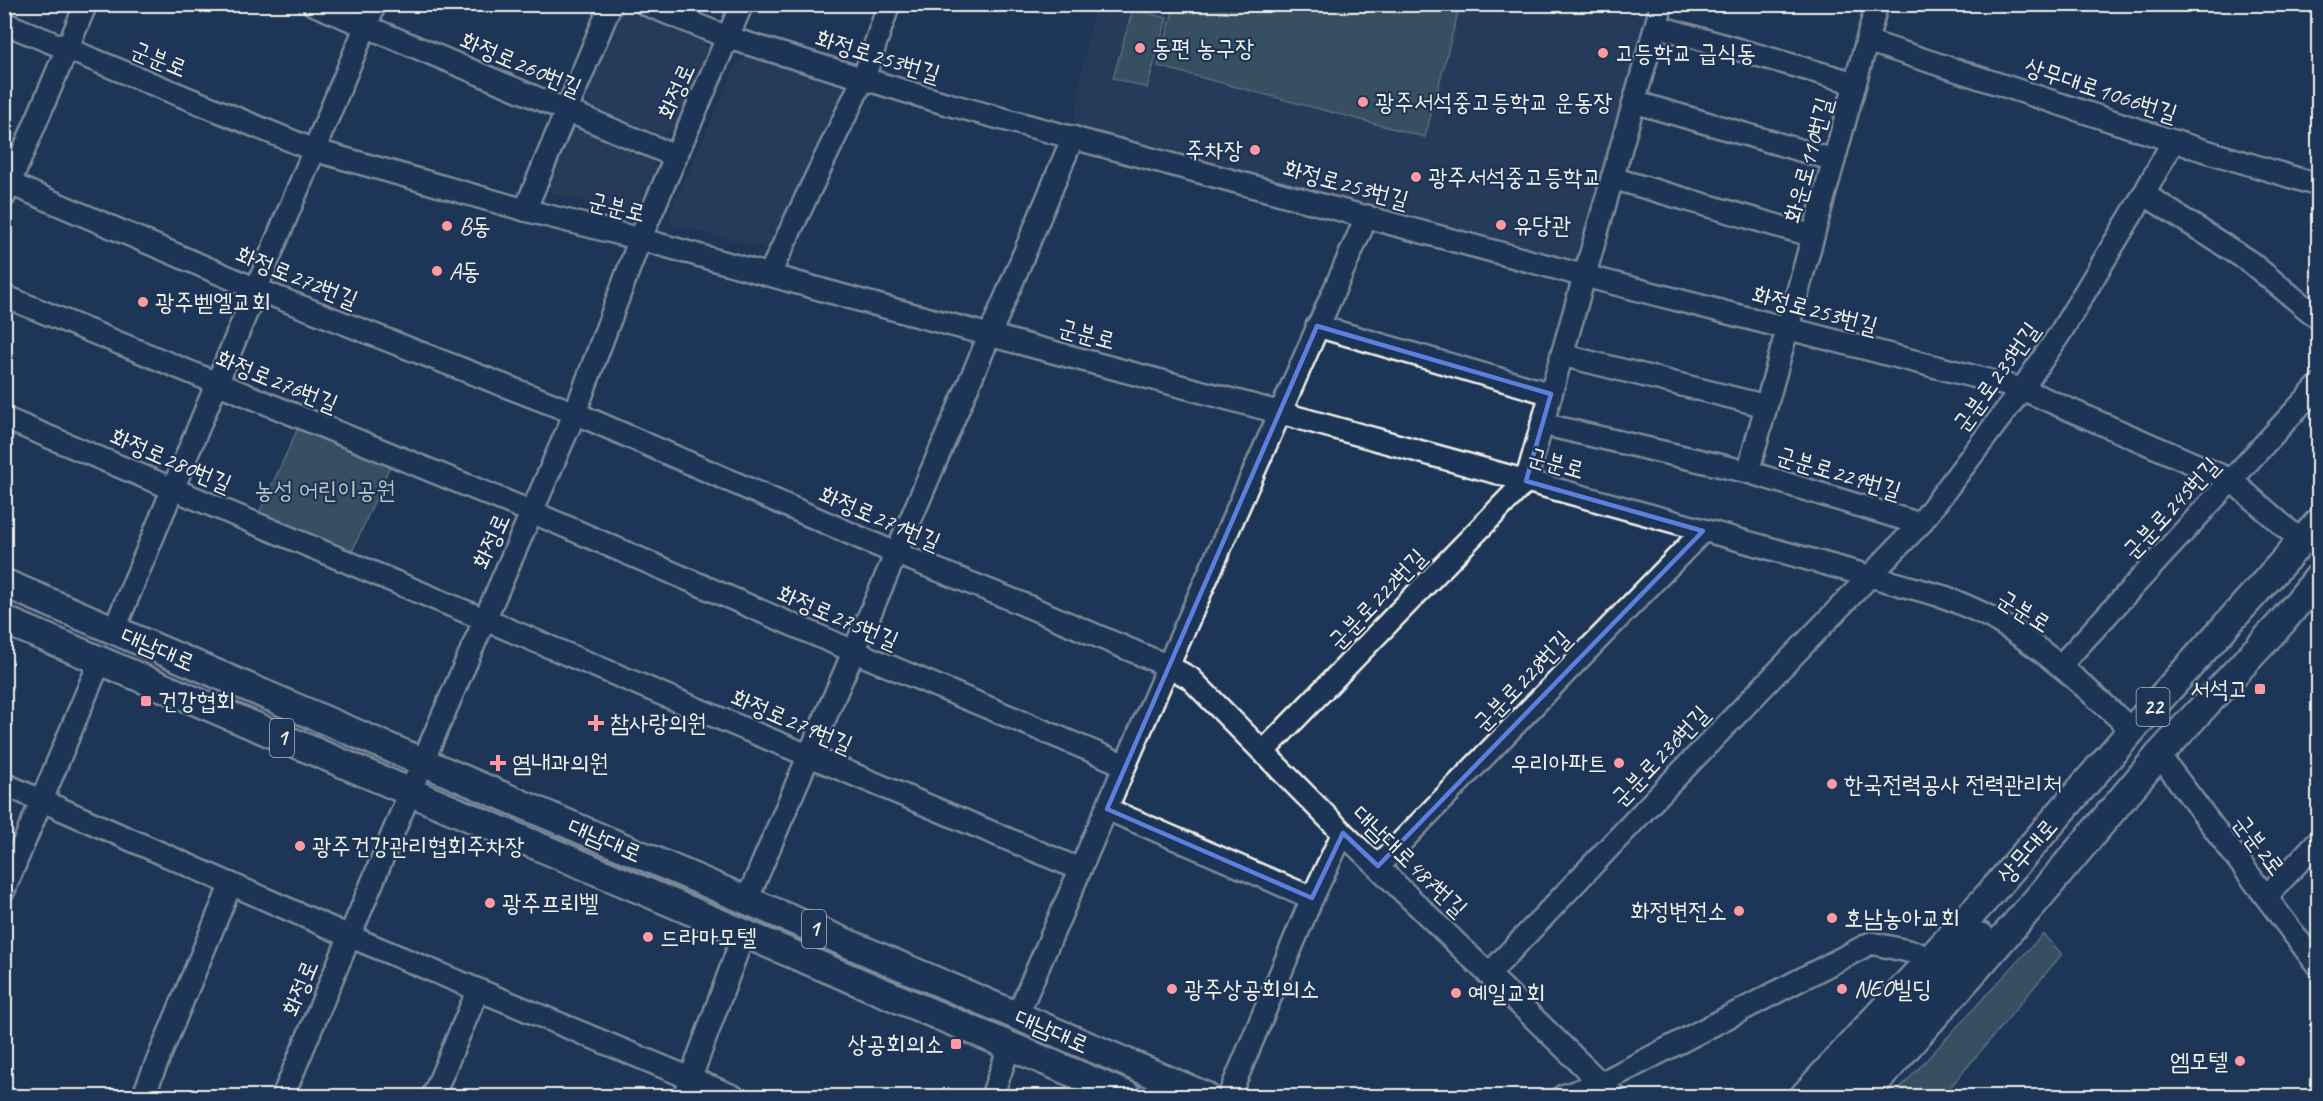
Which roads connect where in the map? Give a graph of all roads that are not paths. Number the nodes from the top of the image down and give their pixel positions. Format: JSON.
{"nodes":[{"id":1,"x":86,"y":4,"type":"edge"},
{"id":2,"x":314,"y":4,"type":"edge"},
{"id":3,"x":375,"y":4,"type":"edge"},
{"id":4,"x":611,"y":4,"type":"edge"},
{"id":5,"x":645,"y":4,"type":"edge"},
{"id":6,"x":742,"y":4,"type":"edge"},
{"id":7,"x":889,"y":4,"type":"edge"},
{"id":8,"x":1662,"y":4,"type":"edge"},
{"id":9,"x":1877,"y":4,"type":"edge"},
{"id":10,"x":4,"y":23,"type":"edge"},
{"id":11,"x":1656,"y":26,"type":"junction"},
{"id":12,"x":366,"y":27,"type":"junction"},
{"id":13,"x":729,"y":38,"type":"junction"},
{"id":14,"x":1867,"y":41,"type":"junction"},
{"id":15,"x":66,"y":49,"type":"junction"},
{"id":16,"x":864,"y":77,"type":"junction"},
{"id":17,"x":1855,"y":83,"type":"junction"},
{"id":18,"x":1634,"y":102,"type":"junction"},
{"id":19,"x":567,"y":111,"type":"junction"},
{"id":20,"x":1073,"y":137,"type":"junction"},
{"id":21,"x":2173,"y":141,"type":"junction"},
{"id":22,"x":314,"y":150,"type":"junction"},
{"id":23,"x":675,"y":156,"type":"junction"},
{"id":24,"x":1834,"y":160,"type":"junction"},
{"id":25,"x":1612,"y":178,"type":"junction"},
{"id":26,"x":2319,"y":185,"type":"edge"},
{"id":27,"x":6,"y":187,"type":"edge"},
{"id":28,"x":2144,"y":194,"type":"junction"},
{"id":29,"x":525,"y":210,"type":"junction"},
{"id":30,"x":1367,"y":216,"type":"junction"},
{"id":31,"x":1813,"y":236,"type":"junction"},
{"id":32,"x":640,"y":239,"type":"junction"},
{"id":33,"x":769,"y":275,"type":"junction"},
{"id":34,"x":1585,"y":276,"type":"junction"},
{"id":35,"x":256,"y":289,"type":"junction"},
{"id":36,"x":4,"y":296,"type":"edge"},
{"id":37,"x":2319,"y":318,"type":"edge"},
{"id":38,"x":1317,"y":326,"type":"junction"},
{"id":39,"x":1787,"y":329,"type":"junction"},
{"id":40,"x":991,"y":335,"type":"junction"},
{"id":41,"x":1562,"y":355,"type":"junction"},
{"id":42,"x":216,"y":384,"type":"junction"},
{"id":43,"x":2319,"y":386,"type":"edge"},
{"id":44,"x":2022,"y":389,"type":"junction"},
{"id":45,"x":1551,"y":394,"type":"junction"},
{"id":46,"x":1766,"y":406,"type":"junction"},
{"id":47,"x":575,"y":413,"type":"junction"},
{"id":48,"x":1281,"y":413,"type":"junction"},
{"id":49,"x":4,"y":418,"type":"edge"},
{"id":50,"x":1542,"y":424,"type":"junction"},
{"id":51,"x":1748,"y":472,"type":"junction"},
{"id":52,"x":2231,"y":480,"type":"junction"},
{"id":53,"x":1526,"y":481,"type":"junction"},
{"id":54,"x":172,"y":488,"type":"junction"},
{"id":55,"x":532,"y":512,"type":"junction"},
{"id":56,"x":1920,"y":524,"type":"junction"},
{"id":57,"x":1703,"y":531,"type":"junction"},
{"id":58,"x":2310,"y":532,"type":"edge"},
{"id":59,"x":895,"y":553,"type":"junction"},
{"id":60,"x":1871,"y":576,"type":"junction"},
{"id":61,"x":4,"y":583,"type":"edge"},
{"id":62,"x":2314,"y":591,"type":"edge"},
{"id":63,"x":484,"y":619,"type":"junction"},
{"id":64,"x":4,"y":620,"type":"edge"},
{"id":65,"x":114,"y":630,"type":"junction"},
{"id":66,"x":853,"y":651,"type":"junction"},
{"id":67,"x":100,"y":661,"type":"junction"},
{"id":68,"x":1168,"y":666,"type":"junction"},
{"id":69,"x":2060,"y":666,"type":"junction"},
{"id":70,"x":2132,"y":730,"type":"junction"},
{"id":71,"x":1263,"y":752,"type":"junction"},
{"id":72,"x":2159,"y":754,"type":"junction"},
{"id":73,"x":808,"y":756,"type":"junction"},
{"id":74,"x":423,"y":761,"type":"junction"},
{"id":75,"x":1125,"y":765,"type":"junction"},
{"id":76,"x":4,"y":784,"type":"edge"},
{"id":77,"x":410,"y":791,"type":"junction"},
{"id":78,"x":42,"y":800,"type":"junction"},
{"id":79,"x":1107,"y":809,"type":"junction"},
{"id":80,"x":1343,"y":833,"type":"junction"},
{"id":81,"x":2319,"y":841,"type":"edge"},
{"id":82,"x":1378,"y":866,"type":"junction"},
{"id":83,"x":1079,"y":869,"type":"junction"},
{"id":84,"x":231,"y":884,"type":"junction"},
{"id":85,"x":4,"y":890,"type":"edge"},
{"id":86,"x":1990,"y":894,"type":"junction"},
{"id":87,"x":2266,"y":896,"type":"junction"},
{"id":88,"x":1312,"y":898,"type":"junction"},
{"id":89,"x":747,"y":900,"type":"junction"},
{"id":90,"x":2034,"y":903,"type":"junction"},
{"id":91,"x":744,"y":933,"type":"junction"},
{"id":92,"x":349,"y":936,"type":"junction"},
{"id":93,"x":1917,"y":953,"type":"junction"},
{"id":94,"x":2319,"y":966,"type":"edge"},
{"id":95,"x":1489,"y":974,"type":"junction"},
{"id":96,"x":478,"y":990,"type":"junction"},
{"id":97,"x":1017,"y":1016,"type":"junction"},
{"id":98,"x":1010,"y":1045,"type":"junction"},
{"id":99,"x":688,"y":1088,"type":"edge"},
{"id":100,"x":1608,"y":1090,"type":"edge"},
{"id":101,"x":142,"y":1096,"type":"edge"},
{"id":102,"x":284,"y":1096,"type":"edge"},
{"id":103,"x":433,"y":1096,"type":"edge"},
{"id":104,"x":733,"y":1096,"type":"edge"},
{"id":105,"x":992,"y":1096,"type":"edge"},
{"id":106,"x":1128,"y":1096,"type":"edge"},
{"id":107,"x":1205,"y":1096,"type":"edge"},
{"id":108,"x":1229,"y":1096,"type":"edge"},
{"id":109,"x":1563,"y":1096,"type":"edge"},
{"id":110,"x":1785,"y":1096,"type":"edge"},
{"id":111,"x":1804,"y":1096,"type":"edge"},
{"id":112,"x":1832,"y":1096,"type":"edge"},
{"id":113,"x":1864,"y":1096,"type":"edge"}],
"edges":[{"from":1,"to":15,"type":"street"},
{"from":2,"to":12,"type":"street","name":"화정로260번길"},
{"from":3,"to":12,"type":"street"},
{"from":4,"to":19,"type":"street"},
{"from":5,"to":13,"type":"street","name":"화정로253번길"},
{"from":6,"to":13,"type":"street","name":"화정로"},
{"from":7,"to":16,"type":"street"},
{"from":8,"to":11,"type":"street"},
{"from":9,"to":14,"type":"street","name":"화운로110번길"},
{"from":10,"to":15,"type":"street","name":"군분로"},
{"from":11,"to":17,"type":"street"},
{"from":11,"to":18,"type":"street"},
{"from":12,"to":19,"type":"street","name":"화정로260번길"},
{"from":12,"to":22,"type":"street"},
{"from":13,"to":16,"type":"street","name":"화정로253번길"},
{"from":13,"to":23,"type":"street","name":"화정로"},
{"from":14,"to":17,"type":"street","name":"화운로110번길"},
{"from":14,"to":21,"type":"street","name":"상무대로1066번길"},
{"from":15,"to":22,"type":"street","name":"군분로"},
{"from":15,"to":27,"type":"street"},
{"from":16,"to":20,"type":"street","name":"화정로253번길"},
{"from":16,"to":33,"type":"street"},
{"from":17,"to":24,"type":"street","name":"화운로110번길"},
{"from":18,"to":24,"type":"street"},
{"from":18,"to":25,"type":"street"},
{"from":19,"to":23,"type":"street","name":"화정로260번길"},
{"from":19,"to":29,"type":"street"},
{"from":20,"to":30,"type":"street","name":"화정로253번길"},
{"from":20,"to":40,"type":"street"},
{"from":21,"to":26,"type":"street","name":"상무대로1066번길"},
{"from":21,"to":28,"type":"street","name":"군분로235번길"},
{"from":22,"to":29,"type":"street","name":"군분로"},
{"from":22,"to":35,"type":"street"},
{"from":23,"to":32,"type":"street","name":"화정로"},
{"from":24,"to":31,"type":"street","name":"화운로110번길"},
{"from":25,"to":31,"type":"street"},
{"from":25,"to":34,"type":"street"},
{"from":27,"to":35,"type":"street","name":"화정로272번길"},
{"from":28,"to":37,"type":"street"},
{"from":28,"to":44,"type":"street","name":"군분로235번길"},
{"from":29,"to":32,"type":"street","name":"군분로"},
{"from":30,"to":34,"type":"street","name":"화정로253번길"},
{"from":30,"to":38,"type":"street"},
{"from":31,"to":39,"type":"street","name":"화운로110번길"},
{"from":32,"to":33,"type":"street","name":"군분로"},
{"from":32,"to":47,"type":"street","name":"화정로"},
{"from":33,"to":40,"type":"street","name":"군분로"},
{"from":34,"to":39,"type":"street","name":"화정로253번길"},
{"from":34,"to":41,"type":"street"},
{"from":35,"to":42,"type":"street"},
{"from":35,"to":47,"type":"street","name":"화정로272번길"},
{"from":36,"to":42,"type":"street","name":"화정로276번길"},
{"from":38,"to":45,"type":"street"},
{"from":38,"to":48,"type":"street"},
{"from":39,"to":44,"type":"street","name":"화정로253번길"},
{"from":39,"to":46,"type":"street","name":"군분로229번길"},
{"from":40,"to":48,"type":"street","name":"군분로"},
{"from":40,"to":59,"type":"street"},
{"from":41,"to":45,"type":"street"},
{"from":41,"to":46,"type":"street"},
{"from":42,"to":54,"type":"street"},
{"from":42,"to":55,"type":"street","name":"화정로276번길"},
{"from":43,"to":52,"type":"street","name":"군분로245번길"},
{"from":44,"to":52,"type":"street","name":"화정로253번길"},
{"from":44,"to":56,"type":"street","name":"군분로235번길"},
{"from":45,"to":50,"type":"street"},
{"from":46,"to":51,"type":"street","name":"군분로229번길"},
{"from":47,"to":55,"type":"street","name":"화정로"},
{"from":47,"to":59,"type":"street","name":"화정로271번길"},
{"from":48,"to":53,"type":"street","name":"군분로"},
{"from":48,"to":68,"type":"street"},
{"from":49,"to":54,"type":"street","name":"화정로280번길"},
{"from":50,"to":51,"type":"street"},
{"from":50,"to":53,"type":"street"},
{"from":51,"to":56,"type":"street","name":"군분로229번길"},
{"from":52,"to":58,"type":"street","name":"화정로253번길"},
{"from":52,"to":69,"type":"street","name":"군분로245번길"},
{"from":53,"to":57,"type":"street","name":"군분로"},
{"from":53,"to":71,"type":"street","name":"군분로222번길"},
{"from":54,"to":63,"type":"street","name":"화정로280번길"},
{"from":54,"to":65,"type":"street"},
{"from":55,"to":63,"type":"street","name":"화정로"},
{"from":55,"to":66,"type":"street","name":"화정로275번길"},
{"from":56,"to":60,"type":"street","name":"군분로235번길"},
{"from":57,"to":60,"type":"street","name":"군분로"},
{"from":57,"to":82,"type":"street","name":"군분로228번길"},
{"from":58,"to":70,"type":"main road","name":"상무대로","number":"22"},
{"from":59,"to":66,"type":"street"},
{"from":59,"to":68,"type":"street","name":"화정로271번길"},
{"from":60,"to":69,"type":"street","name":"군분로"},
{"from":60,"to":95,"type":"street","name":"군분로236번길"},
{"from":61,"to":65,"type":"main road","name":"대남대로","number":"1"},
{"from":62,"to":72,"type":"main road","name":"상무대로","number":"22"},
{"from":63,"to":73,"type":"street","name":"화정로279번길"},
{"from":63,"to":74,"type":"street","name":"화정로"},
{"from":64,"to":67,"type":"main road","name":"대남대로","number":"1"},
{"from":65,"to":74,"type":"main road","name":"대남대로","number":"1"},
{"from":66,"to":73,"type":"street"},
{"from":66,"to":75,"type":"street","name":"화정로275번길"},
{"from":67,"to":77,"type":"main road","name":"대남대로","number":"1"},
{"from":67,"to":78,"type":"street"},
{"from":68,"to":71,"type":"street","name":"대남대로487번길"},
{"from":68,"to":75,"type":"street"},
{"from":69,"to":70,"type":"street","name":"군분로"},
{"from":70,"to":86,"type":"main road","name":"상무대로","number":"22"},
{"from":71,"to":80,"type":"street","name":"대남대로487번길"},
{"from":72,"to":87,"type":"street","name":"군분2로"},
{"from":72,"to":90,"type":"main road","name":"상무대로","number":"22"},
{"from":73,"to":83,"type":"street","name":"화정로279번길"},
{"from":73,"to":89,"type":"street"},
{"from":74,"to":77,"type":"street","name":"화정로"},
{"from":74,"to":89,"type":"main road","name":"대남대로","number":"1"},
{"from":75,"to":79,"type":"street"},
{"from":76,"to":78,"type":"street"},
{"from":77,"to":91,"type":"main road","name":"대남대로","number":"1"},
{"from":77,"to":92,"type":"street","name":"화정로"},
{"from":78,"to":84,"type":"street"},
{"from":78,"to":85,"type":"street"},
{"from":79,"to":83,"type":"street"},
{"from":79,"to":88,"type":"street"},
{"from":80,"to":82,"type":"street","name":"대남대로487번길"},
{"from":80,"to":88,"type":"street"},
{"from":81,"to":87,"type":"street"},
{"from":82,"to":95,"type":"street","name":"대남대로487번길"},
{"from":83,"to":97,"type":"street"},
{"from":84,"to":92,"type":"street"},
{"from":84,"to":101,"type":"street"},
{"from":86,"to":93,"type":"main road","number":"22"},
{"from":86,"to":111,"type":"main road","name":"상무대로"},
{"from":87,"to":94,"type":"street","name":"군분2로"},
{"from":88,"to":108,"type":"street"},
{"from":89,"to":97,"type":"main road","name":"대남대로","number":"1"},
{"from":90,"to":112,"type":"main road","name":"상무대로"},
{"from":90,"to":113,"type":"main road","number":"22"},
{"from":91,"to":98,"type":"main road","name":"대남대로","number":"1"},
{"from":91,"to":99,"type":"street"},
{"from":92,"to":96,"type":"street"},
{"from":92,"to":102,"type":"street","name":"화정로"},
{"from":93,"to":100,"type":"street"},
{"from":93,"to":110,"type":"main road","number":"22"},
{"from":95,"to":100,"type":"street","name":"대남대로487번길"},
{"from":96,"to":99,"type":"street"},
{"from":96,"to":103,"type":"street"},
{"from":97,"to":107,"type":"main road","name":"대남대로","number":"1"},
{"from":98,"to":105,"type":"street"},
{"from":98,"to":106,"type":"main road","name":"대남대로","number":"1"},
{"from":99,"to":104,"type":"street"},
{"from":100,"to":109,"type":"street"}]}
